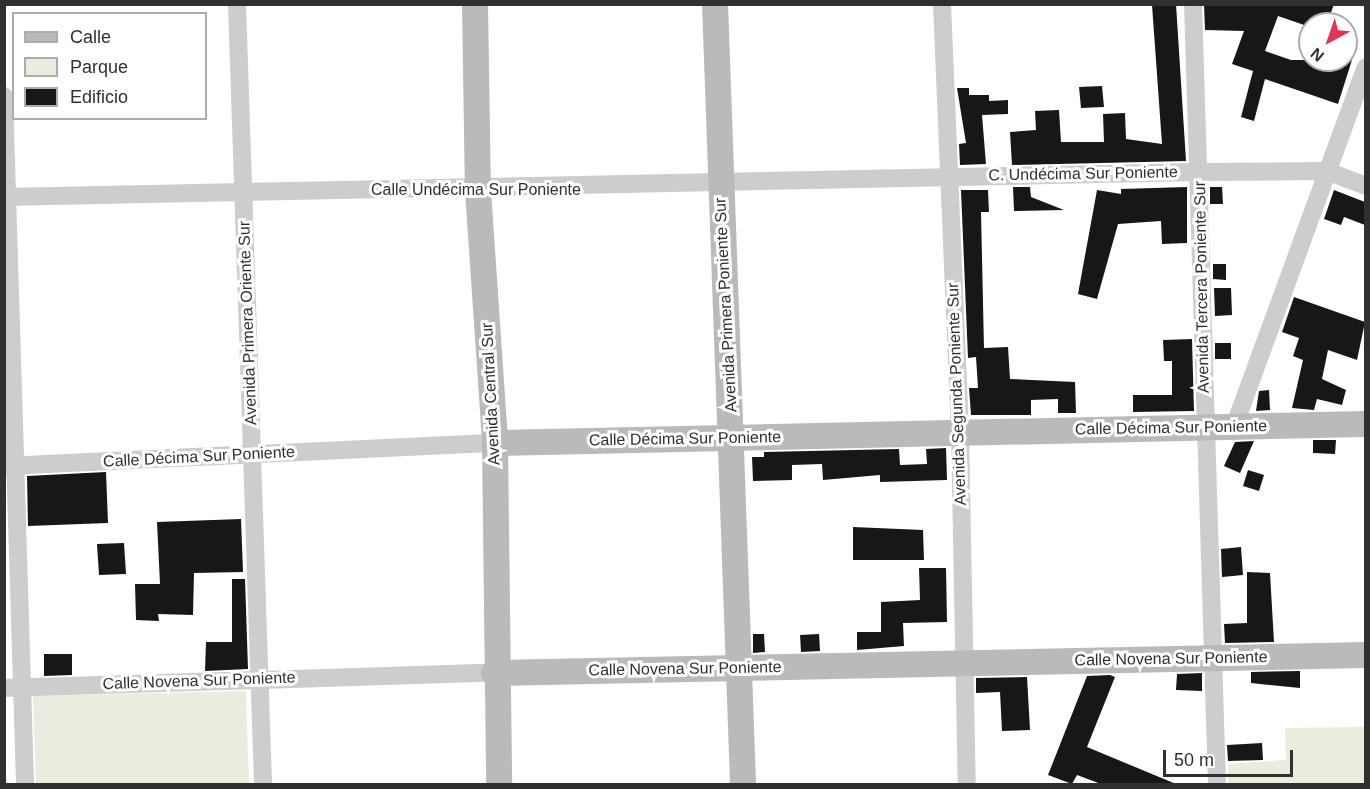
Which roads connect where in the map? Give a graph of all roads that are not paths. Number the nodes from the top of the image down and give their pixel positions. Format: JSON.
{"nodes":[{"id":1,"x":237,"y":4,"type":"edge"},
{"id":2,"x":475,"y":4,"type":"edge"},
{"id":3,"x":715,"y":4,"type":"edge"},
{"id":4,"x":942,"y":4,"type":"edge"},
{"id":5,"x":1193,"y":4,"type":"edge"},
{"id":6,"x":1365,"y":67,"type":"edge"},
{"id":7,"x":4,"y":96,"type":"edge"},
{"id":8,"x":1327,"y":171,"type":"junction"},
{"id":9,"x":1199,"y":172,"type":"junction"},
{"id":10,"x":948,"y":176,"type":"junction"},
{"id":11,"x":720,"y":186,"type":"junction"},
{"id":12,"x":1365,"y":186,"type":"edge"},
{"id":13,"x":243,"y":190,"type":"junction"},
{"id":14,"x":478,"y":191,"type":"junction"},
{"id":15,"x":6,"y":197,"type":"edge"},
{"id":16,"x":1365,"y":424,"type":"edge"},
{"id":17,"x":1234,"y":427,"type":"junction"},
{"id":18,"x":1206,"y":428,"type":"junction"},
{"id":19,"x":960,"y":433,"type":"junction"},
{"id":20,"x":732,"y":438,"type":"junction"},
{"id":21,"x":495,"y":443,"type":"junction"},
{"id":22,"x":252,"y":454,"type":"junction"},
{"id":23,"x":9,"y":466,"type":"edge"},
{"id":24,"x":1365,"y":655,"type":"edge"},
{"id":25,"x":1212,"y":658,"type":"junction"},
{"id":26,"x":962,"y":663,"type":"junction"},
{"id":27,"x":742,"y":668,"type":"junction"},
{"id":28,"x":494,"y":673,"type":"junction"},
{"id":29,"x":258,"y":678,"type":"junction"},
{"id":30,"x":25,"y":687,"type":"junction"},
{"id":31,"x":4,"y":688,"type":"edge"},
{"id":32,"x":25,"y":784,"type":"edge"},
{"id":33,"x":262,"y":784,"type":"edge"},
{"id":34,"x":499,"y":784,"type":"edge"},
{"id":35,"x":743,"y":784,"type":"edge"},
{"id":36,"x":967,"y":784,"type":"edge"},
{"id":37,"x":1216,"y":784,"type":"edge"}],
"edges":[{"from":1,"to":13,"type":"street","name":"Avenida Primera Oriente Sur"},
{"from":2,"to":14,"type":"street","name":"Avenida Central Sur"},
{"from":3,"to":11,"type":"street","name":"Avenida Primera Poniente Sur"},
{"from":4,"to":10,"type":"street","name":"Avenida Segunda Poniente Sur"},
{"from":5,"to":9,"type":"street","name":"Avenida Tercera Poniente Sur"},
{"from":6,"to":8,"type":"street"},
{"from":7,"to":15,"type":"street"},
{"from":8,"to":9,"type":"street","name":"C. Undécima Sur Poniente"},
{"from":8,"to":12,"type":"street"},
{"from":8,"to":17,"type":"street"},
{"from":9,"to":10,"type":"street","name":"C. Undécima Sur Poniente"},
{"from":9,"to":18,"type":"street","name":"Avenida Tercera Poniente Sur"},
{"from":10,"to":11,"type":"street","name":"Calle Undécima Sur Poniente"},
{"from":10,"to":19,"type":"street","name":"Avenida Segunda Poniente Sur"},
{"from":11,"to":14,"type":"street","name":"Calle Undécima Sur Poniente"},
{"from":11,"to":20,"type":"street","name":"Avenida Primera Poniente Sur"},
{"from":13,"to":14,"type":"street","name":"Calle Undécima Sur Poniente"},
{"from":13,"to":15,"type":"street","name":"Calle Undécima Sur Poniente"},
{"from":13,"to":22,"type":"street","name":"Avenida Primera Oriente Sur"},
{"from":14,"to":21,"type":"street","name":"Avenida Central Sur"},
{"from":15,"to":23,"type":"street"},
{"from":16,"to":17,"type":"street","name":"Calle Décima Sur Poniente"},
{"from":17,"to":18,"type":"street","name":"Calle Décima Sur Poniente"},
{"from":18,"to":19,"type":"street","name":"Calle Décima Sur Poniente"},
{"from":18,"to":25,"type":"street","name":"Avenida Tercera Poniente Sur"},
{"from":19,"to":20,"type":"street","name":"Calle Décima Sur Poniente"},
{"from":19,"to":26,"type":"street","name":"Avenida Segunda Poniente Sur"},
{"from":20,"to":21,"type":"street","name":"Calle Décima Sur Poniente"},
{"from":20,"to":27,"type":"street","name":"Avenida Primera Poniente Sur"},
{"from":21,"to":22,"type":"street","name":"Calle Décima Sur Poniente"},
{"from":21,"to":28,"type":"street","name":"Avenida Central Sur"},
{"from":22,"to":23,"type":"street","name":"Calle Décima Sur Poniente"},
{"from":22,"to":29,"type":"street","name":"Avenida Primera Oriente Sur"},
{"from":23,"to":30,"type":"street"},
{"from":24,"to":25,"type":"street","name":"Calle Novena Sur Poniente"},
{"from":25,"to":26,"type":"street","name":"Calle Novena Sur Poniente"},
{"from":25,"to":37,"type":"street","name":"Avenida Tercera Poniente Sur"},
{"from":26,"to":27,"type":"street","name":"Calle Novena Sur Poniente"},
{"from":26,"to":36,"type":"street","name":"Avenida Segunda Poniente Sur"},
{"from":27,"to":28,"type":"street","name":"Calle Novena Sur Poniente"},
{"from":27,"to":35,"type":"street","name":"Avenida Primera Poniente Sur"},
{"from":28,"to":29,"type":"street","name":"Calle Novena Sur Poniente"},
{"from":28,"to":34,"type":"street","name":"Avenida Central Sur"},
{"from":29,"to":30,"type":"street","name":"Calle Novena Sur Poniente"},
{"from":29,"to":33,"type":"street","name":"Avenida Primera Oriente Sur"},
{"from":30,"to":31,"type":"street","name":"Calle Novena Sur Poniente"},
{"from":30,"to":32,"type":"street"}]}
